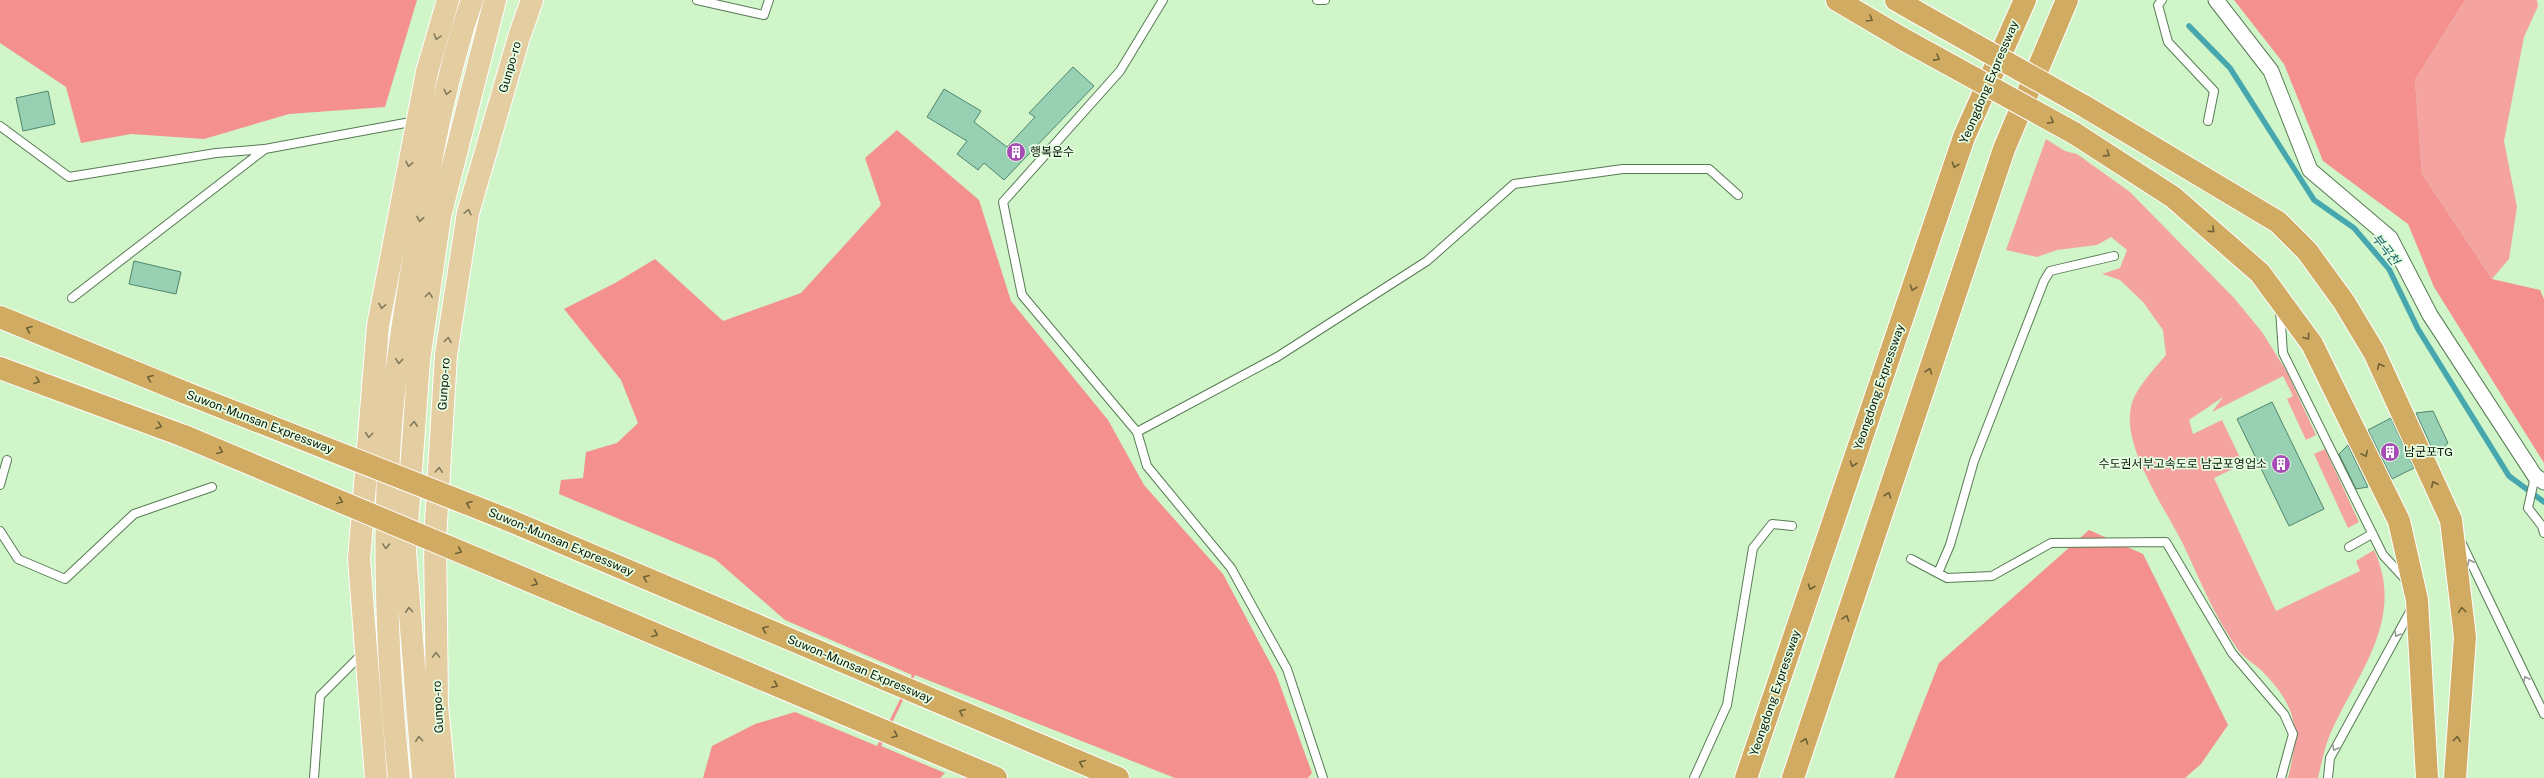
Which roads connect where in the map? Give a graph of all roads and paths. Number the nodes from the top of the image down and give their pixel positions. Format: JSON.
{"nodes":[{"id":1,"x":448,"y":0,"type":"edge"},
{"id":2,"x":472,"y":0,"type":"edge"},
{"id":3,"x":496,"y":0,"type":"edge"},
{"id":4,"x":532,"y":0,"type":"edge"},
{"id":5,"x":697,"y":0,"type":"edge"},
{"id":6,"x":769,"y":0,"type":"edge"},
{"id":7,"x":1163,"y":0,"type":"edge"},
{"id":8,"x":1317,"y":0,"type":"edge"},
{"id":9,"x":1325,"y":0,"type":"edge"},
{"id":10,"x":1837,"y":0,"type":"edge"},
{"id":11,"x":1896,"y":0,"type":"edge"},
{"id":12,"x":2025,"y":0,"type":"edge"},
{"id":13,"x":2067,"y":0,"type":"edge"},
{"id":14,"x":2162,"y":0,"type":"edge"},
{"id":15,"x":2216,"y":0,"type":"edge"},
{"id":16,"x":418,"y":121,"type":"junction"},
{"id":17,"x":2208,"y":121,"type":"dead end"},
{"id":18,"x":0,"y":126,"type":"edge"},
{"id":19,"x":265,"y":149,"type":"junction"},
{"id":20,"x":1738,"y":195,"type":"dead end"},
{"id":21,"x":2114,"y":256,"type":"dead end"},
{"id":22,"x":72,"y":298,"type":"dead end"},
{"id":23,"x":2279,"y":300,"type":"junction"},
{"id":24,"x":0,"y":318,"type":"edge"},
{"id":25,"x":0,"y":368,"type":"edge"},
{"id":26,"x":1137,"y":432,"type":"junction"},
{"id":27,"x":6,"y":460,"type":"dead end"},
{"id":28,"x":2539,"y":479,"type":"edge"},
{"id":29,"x":0,"y":485,"type":"edge"},
{"id":30,"x":212,"y":487,"type":"dead end"},
{"id":31,"x":2451,"y":520,"type":"junction"},
{"id":32,"x":1792,"y":526,"type":"dead end"},
{"id":33,"x":0,"y":531,"type":"edge"},
{"id":34,"x":2544,"y":532,"type":"edge"},
{"id":35,"x":2372,"y":534,"type":"junction"},
{"id":36,"x":2349,"y":547,"type":"dead end"},
{"id":37,"x":1911,"y":559,"type":"dead end"},
{"id":38,"x":1938,"y":573,"type":"junction"},
{"id":39,"x":2416,"y":595,"type":"junction"},
{"id":40,"x":366,"y":650,"type":"junction"},
{"id":41,"x":2544,"y":714,"type":"edge"},
{"id":42,"x":314,"y":778,"type":"edge"},
{"id":43,"x":376,"y":778,"type":"edge"},
{"id":44,"x":399,"y":778,"type":"edge"},
{"id":45,"x":423,"y":778,"type":"edge"},
{"id":46,"x":444,"y":778,"type":"edge"},
{"id":47,"x":996,"y":778,"type":"edge"},
{"id":48,"x":1118,"y":778,"type":"edge"},
{"id":49,"x":1323,"y":778,"type":"edge"},
{"id":50,"x":1694,"y":778,"type":"edge"},
{"id":51,"x":1746,"y":778,"type":"edge"},
{"id":52,"x":1792,"y":778,"type":"edge"},
{"id":53,"x":2281,"y":778,"type":"edge"},
{"id":54,"x":2328,"y":778,"type":"edge"},
{"id":55,"x":2427,"y":778,"type":"edge"},
{"id":56,"x":2455,"y":778,"type":"edge"}],
"edges":[{"from":1,"to":16,"type":"main road","one_way":true},
{"from":2,"to":44,"type":"main road","one_way":true},
{"from":45,"to":3,"type":"main road","name":"Gunpo-ro","one_way":true},
{"from":46,"to":4,"type":"main road","name":"Gunpo-ro","one_way":true},
{"from":5,"to":6,"type":"lane"},
{"from":7,"to":26,"type":"lane"},
{"from":8,"to":9,"type":"lane"},
{"from":10,"to":23,"type":"highway","one_way":true,"bridge":true},
{"from":31,"to":11,"type":"highway","one_way":true,"bridge":true},
{"from":12,"to":51,"type":"highway","name":"Yeongdong Expressway","one_way":true},
{"from":52,"to":13,"type":"highway","one_way":true},
{"from":14,"to":17,"type":"lane"},
{"from":15,"to":28,"type":"street"},
{"from":16,"to":19,"type":"lane"},
{"from":16,"to":40,"type":"main road","one_way":true},
{"from":18,"to":19,"type":"lane"},
{"from":19,"to":22,"type":"lane"},
{"from":20,"to":26,"type":"lane"},
{"from":21,"to":38,"type":"lane"},
{"from":23,"to":35,"type":"lane"},
{"from":23,"to":39,"type":"highway","one_way":true},
{"from":48,"to":24,"type":"highway","name":"Suwon-Munsan Expressway","one_way":true,"bridge":true},
{"from":25,"to":47,"type":"highway","one_way":true,"bridge":true},
{"from":26,"to":49,"type":"lane"},
{"from":27,"to":29,"type":"lane"},
{"from":28,"to":34,"type":"lane"},
{"from":30,"to":33,"type":"lane"},
{"from":41,"to":31,"type":"lane","one_way":true},
{"from":56,"to":31,"type":"highway","one_way":true},
{"from":32,"to":50,"type":"lane"},
{"from":35,"to":36,"type":"lane"},
{"from":35,"to":39,"type":"lane"},
{"from":37,"to":38,"type":"lane"},
{"from":38,"to":53,"type":"lane"},
{"from":39,"to":54,"type":"lane","one_way":true},
{"from":39,"to":55,"type":"highway"},
{"from":40,"to":42,"type":"lane"},
{"from":40,"to":43,"type":"main road"}]}
